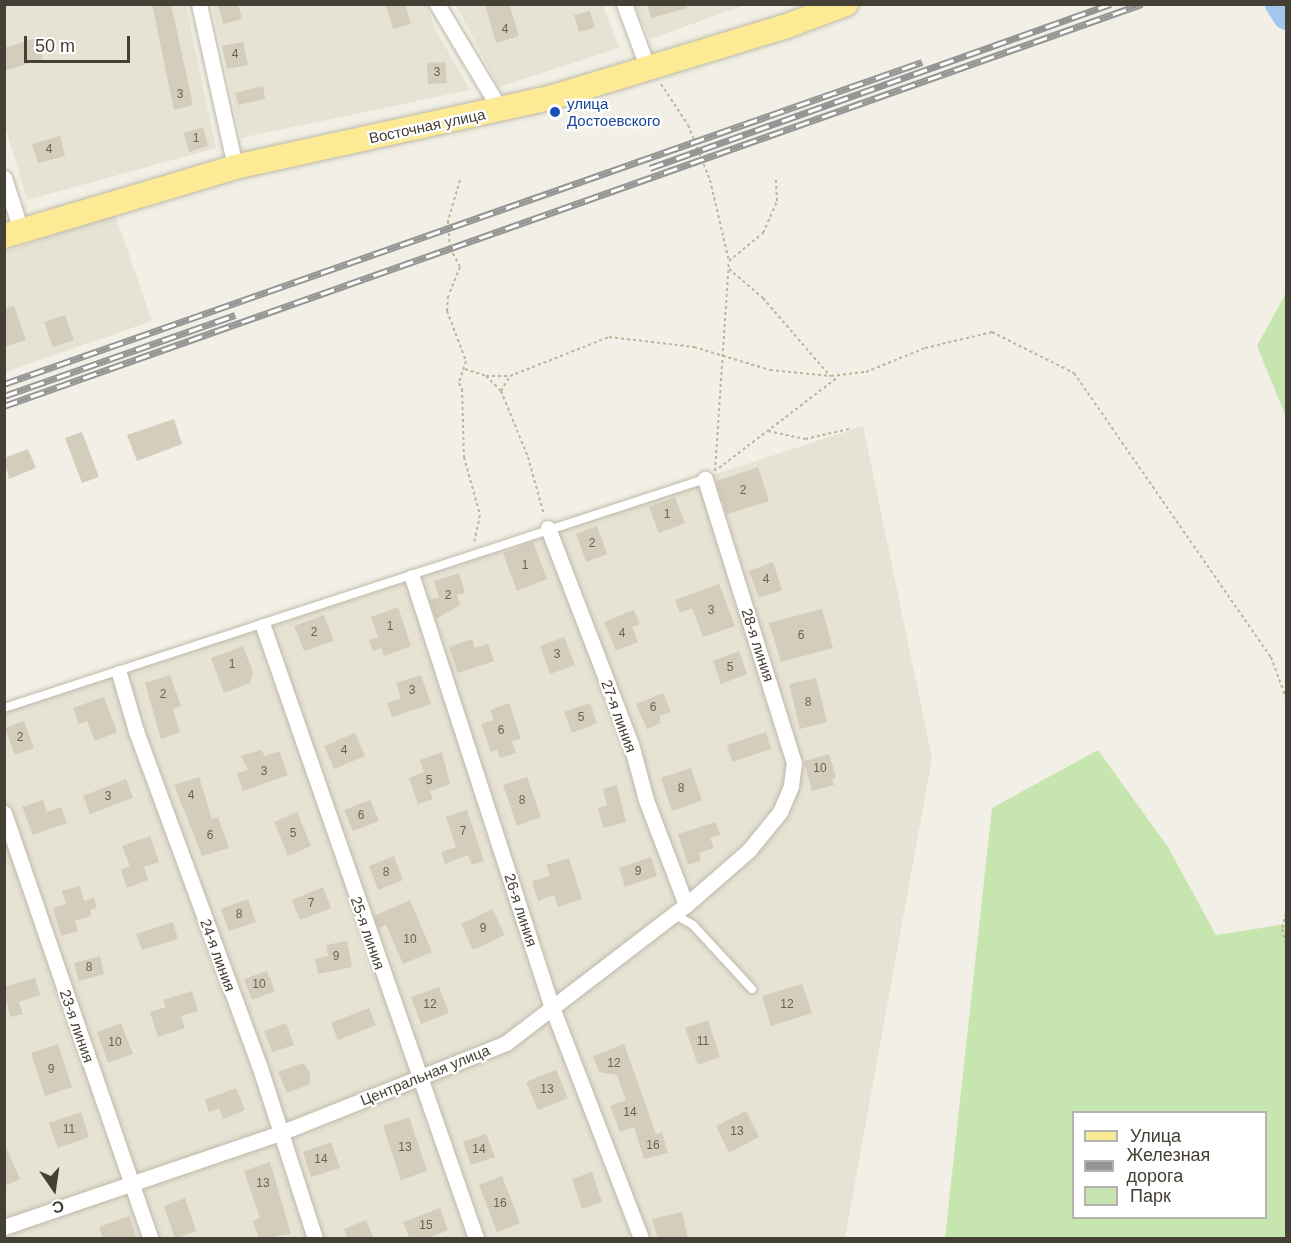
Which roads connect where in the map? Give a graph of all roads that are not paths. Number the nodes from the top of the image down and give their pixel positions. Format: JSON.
{"nodes":[{"id":1,"x":199,"y":4,"type":"edge"},
{"id":2,"x":437,"y":4,"type":"edge"},
{"id":3,"x":624,"y":4,"type":"edge"},
{"id":4,"x":846,"y":4,"type":"edge"},
{"id":5,"x":648,"y":69,"type":"junction"},
{"id":6,"x":501,"y":111,"type":"junction"},
{"id":7,"x":235,"y":167,"type":"junction"},
{"id":8,"x":4,"y":178,"type":"edge"},
{"id":9,"x":13,"y":233,"type":"edge"},
{"id":10,"x":705,"y":479,"type":"joint"},
{"id":11,"x":548,"y":528,"type":"junction"},
{"id":12,"x":412,"y":577,"type":"junction"},
{"id":13,"x":263,"y":626,"type":"junction"},
{"id":14,"x":119,"y":673,"type":"junction"},
{"id":15,"x":4,"y":708,"type":"edge"},
{"id":16,"x":780,"y":812,"type":"joint"},
{"id":17,"x":4,"y":813,"type":"edge"},
{"id":18,"x":680,"y":910,"type":"junction"},
{"id":19,"x":752,"y":989,"type":"dead end"},
{"id":20,"x":553,"y":1010,"type":"junction"},
{"id":21,"x":419,"y":1076,"type":"junction"},
{"id":22,"x":280,"y":1133,"type":"junction"},
{"id":23,"x":131,"y":1184,"type":"junction"},
{"id":24,"x":4,"y":1227,"type":"edge"},
{"id":25,"x":150,"y":1239,"type":"edge"},
{"id":26,"x":315,"y":1239,"type":"edge"},
{"id":27,"x":476,"y":1239,"type":"edge"},
{"id":28,"x":641,"y":1239,"type":"edge"}],
"edges":[{"from":1,"to":7,"type":"street"},
{"from":2,"to":6,"type":"street"},
{"from":3,"to":5,"type":"street"},
{"from":4,"to":5,"type":"main road","name":"Восточная улица"},
{"from":5,"to":6,"type":"main road","name":"Восточная улица"},
{"from":6,"to":7,"type":"main road","name":"Восточная улица"},
{"from":7,"to":9,"type":"main road","name":"Восточная улица"},
{"from":8,"to":9,"type":"street"},
{"from":10,"to":11,"type":"lane"},
{"from":10,"to":16,"type":"street","name":"28-я линия"},
{"from":11,"to":12,"type":"lane"},
{"from":11,"to":18,"type":"street","name":"27-я линия"},
{"from":12,"to":13,"type":"lane"},
{"from":12,"to":20,"type":"street","name":"26-я линия"},
{"from":13,"to":14,"type":"lane"},
{"from":13,"to":21,"type":"street","name":"25-я линия"},
{"from":14,"to":15,"type":"lane"},
{"from":14,"to":22,"type":"street","name":"24-я линия"},
{"from":16,"to":18,"type":"street","name":"Центральная улица"},
{"from":17,"to":23,"type":"street","name":"23-я линия"},
{"from":18,"to":19,"type":"lane"},
{"from":18,"to":20,"type":"street","name":"Центральная улица"},
{"from":20,"to":21,"type":"street","name":"Центральная улица"},
{"from":20,"to":28,"type":"street","name":"26-я линия"},
{"from":21,"to":22,"type":"street","name":"Центральная улица"},
{"from":21,"to":27,"type":"street","name":"25-я линия"},
{"from":22,"to":23,"type":"street","name":"Центральная улица"},
{"from":22,"to":26,"type":"street","name":"24-я линия"},
{"from":23,"to":24,"type":"street","name":"Центральная улица"},
{"from":23,"to":25,"type":"street","name":"23-я линия"}]}
